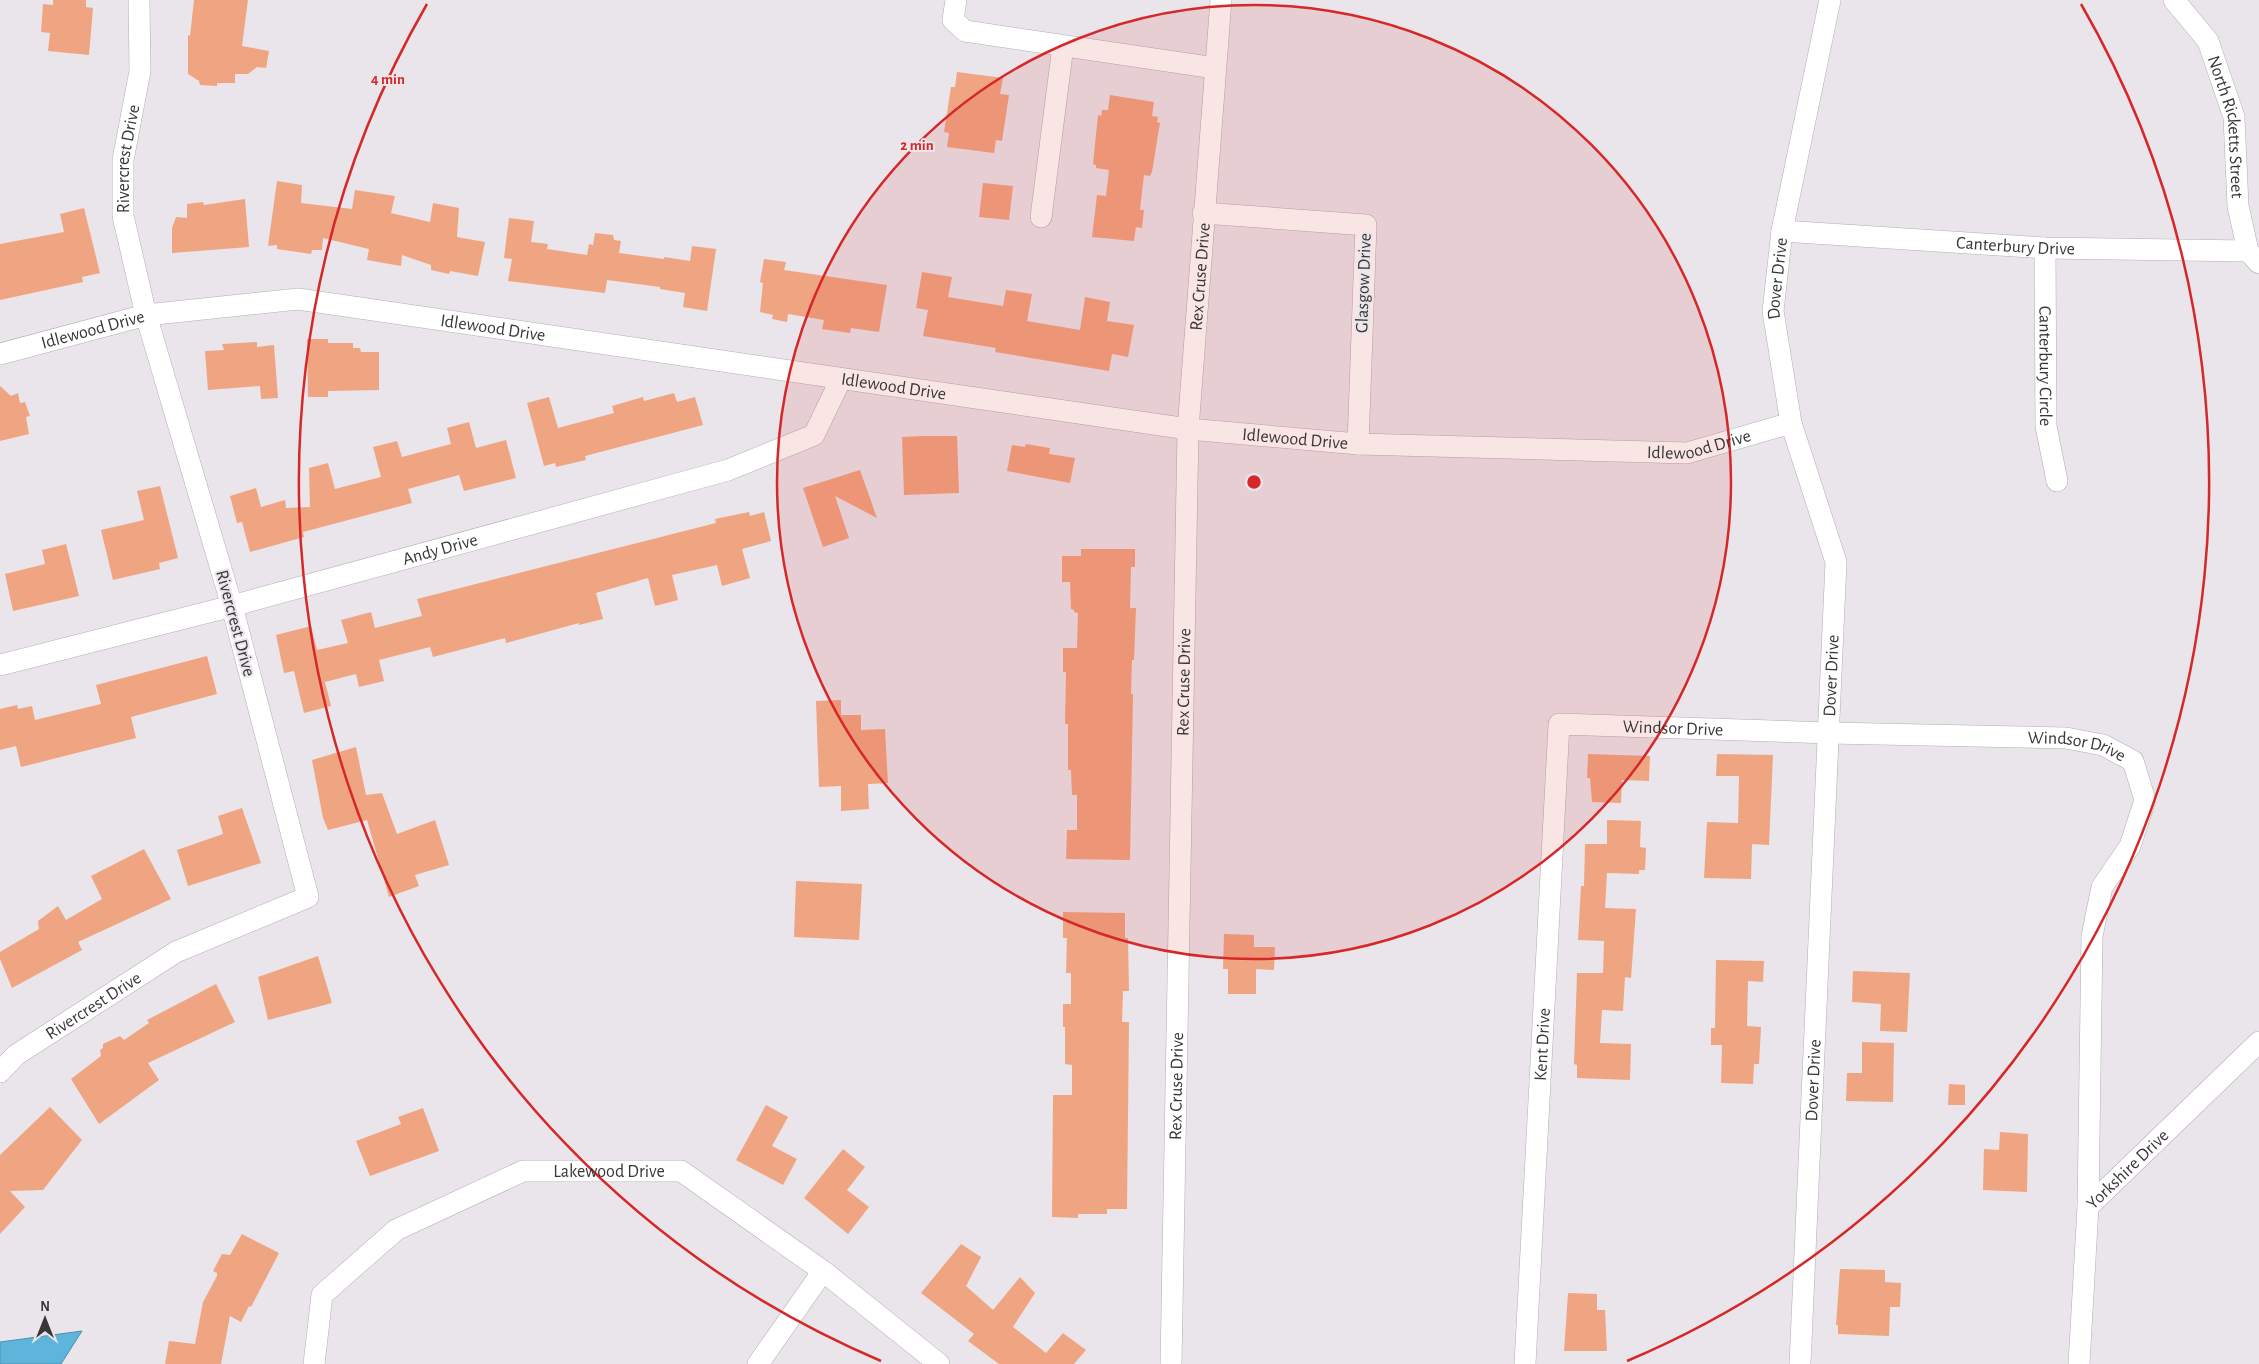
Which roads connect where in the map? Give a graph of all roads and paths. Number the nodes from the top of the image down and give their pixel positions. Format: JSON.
{"nodes":[{"id":1,"x":139,"y":0,"type":"edge"},
{"id":2,"x":956,"y":0,"type":"edge"},
{"id":3,"x":1221,"y":0,"type":"edge"},
{"id":4,"x":1830,"y":0,"type":"edge"},
{"id":5,"x":2174,"y":0,"type":"edge"},
{"id":6,"x":1063,"y":46,"type":"junction"},
{"id":7,"x":1215,"y":68,"type":"junction"},
{"id":8,"x":1203,"y":213,"type":"junction"},
{"id":9,"x":1041,"y":217,"type":"dead end"},
{"id":10,"x":1782,"y":231,"type":"junction"},
{"id":11,"x":2045,"y":248,"type":"junction"},
{"id":12,"x":2253,"y":257,"type":"edge"},
{"id":13,"x":146,"y":315,"type":"junction"},
{"id":14,"x":0,"y":354,"type":"edge"},
{"id":15,"x":841,"y":379,"type":"junction"},
{"id":16,"x":1791,"y":423,"type":"junction"},
{"id":17,"x":1188,"y":429,"type":"junction"},
{"id":18,"x":1358,"y":444,"type":"junction"},
{"id":19,"x":2057,"y":481,"type":"dead end"},
{"id":20,"x":232,"y":606,"type":"junction"},
{"id":21,"x":0,"y":665,"type":"edge"},
{"id":22,"x":1560,"y":724,"type":"joint"},
{"id":23,"x":1830,"y":733,"type":"junction"},
{"id":24,"x":2259,"y":1042,"type":"edge"},
{"id":25,"x":0,"y":1072,"type":"edge"},
{"id":26,"x":2088,"y":1207,"type":"junction"},
{"id":27,"x":823,"y":1271,"type":"junction"},
{"id":28,"x":314,"y":1364,"type":"edge"},
{"id":29,"x":758,"y":1364,"type":"edge"},
{"id":30,"x":939,"y":1364,"type":"edge"},
{"id":31,"x":1171,"y":1364,"type":"edge"},
{"id":32,"x":1525,"y":1364,"type":"edge"},
{"id":33,"x":1800,"y":1364,"type":"edge"},
{"id":34,"x":2078,"y":1364,"type":"edge"}],
"edges":[{"from":1,"to":13,"type":"street","name":"Rivercrest Drive"},
{"from":2,"to":6,"type":"street"},
{"from":3,"to":7,"type":"street","name":"Rex Cruse Drive"},
{"from":4,"to":10,"type":"street","name":"Dover Drive"},
{"from":5,"to":12,"type":"street","name":"North Ricketts Street"},
{"from":6,"to":7,"type":"street"},
{"from":6,"to":9,"type":"street"},
{"from":7,"to":8,"type":"street","name":"Rex Cruse Drive"},
{"from":8,"to":17,"type":"street","name":"Rex Cruse Drive"},
{"from":8,"to":18,"type":"street","name":"Glasgow Drive"},
{"from":10,"to":11,"type":"street","name":"Canterbury Drive"},
{"from":10,"to":16,"type":"street","name":"Dover Drive"},
{"from":11,"to":12,"type":"street","name":"Canterbury Drive"},
{"from":11,"to":19,"type":"street","name":"Canterbury Circle"},
{"from":13,"to":14,"type":"street","name":"Idlewood Drive"},
{"from":13,"to":15,"type":"street","name":"Idlewood Drive"},
{"from":13,"to":20,"type":"street","name":"Rivercrest Drive"},
{"from":15,"to":17,"type":"street","name":"Idlewood Drive"},
{"from":15,"to":20,"type":"street","name":"Andy Drive"},
{"from":16,"to":18,"type":"street","name":"Idlewood Drive"},
{"from":16,"to":23,"type":"street","name":"Dover Drive"},
{"from":17,"to":18,"type":"street","name":"Idlewood Drive"},
{"from":17,"to":31,"type":"street","name":"Rex Cruse Drive"},
{"from":20,"to":21,"type":"street","name":"Andy Drive"},
{"from":20,"to":25,"type":"street","name":"Rivercrest Drive"},
{"from":22,"to":23,"type":"street","name":"Windsor Drive"},
{"from":22,"to":32,"type":"street","name":"Kent Drive"},
{"from":23,"to":26,"type":"street","name":"Windsor Drive"},
{"from":23,"to":33,"type":"street","name":"Dover Drive"},
{"from":24,"to":26,"type":"street","name":"Yorkshire Drive"},
{"from":26,"to":34,"type":"street","name":"Yorkshire Drive"},
{"from":27,"to":28,"type":"street","name":"Lakewood Drive"},
{"from":27,"to":29,"type":"street"},
{"from":27,"to":30,"type":"street","name":"Lakewood Drive"}]}
